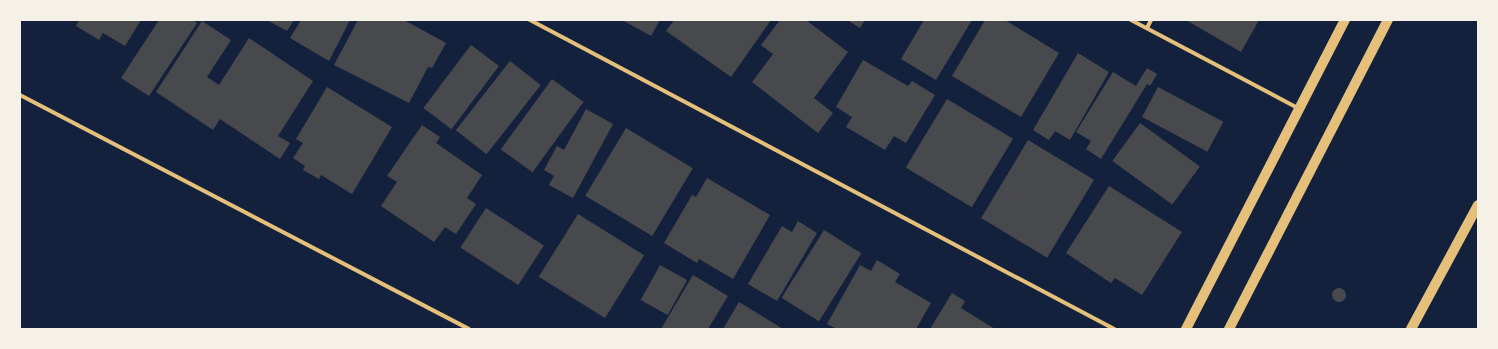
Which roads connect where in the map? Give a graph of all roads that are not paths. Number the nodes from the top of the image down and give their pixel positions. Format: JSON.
{"nodes":[{"id":1,"x":530,"y":20,"type":"edge"},
{"id":2,"x":1131,"y":20,"type":"edge"},
{"id":3,"x":1151,"y":20,"type":"edge"},
{"id":4,"x":1345,"y":20,"type":"edge"},
{"id":5,"x":1388,"y":20,"type":"edge"},
{"id":6,"x":1147,"y":28,"type":"junction"},
{"id":7,"x":20,"y":95,"type":"edge"},
{"id":8,"x":1298,"y":108,"type":"junction"},
{"id":9,"x":1478,"y":205,"type":"edge"},
{"id":10,"x":469,"y":329,"type":"edge"},
{"id":11,"x":1114,"y":329,"type":"edge"},
{"id":12,"x":1186,"y":329,"type":"edge"},
{"id":13,"x":1229,"y":329,"type":"edge"},
{"id":14,"x":1411,"y":329,"type":"edge"}],
"edges":[{"from":1,"to":11,"type":"street"},
{"from":2,"to":6,"type":"street"},
{"from":3,"to":6,"type":"street"},
{"from":4,"to":8,"type":"main road"},
{"from":5,"to":13,"type":"main road"},
{"from":6,"to":8,"type":"street"},
{"from":7,"to":10,"type":"street"},
{"from":8,"to":12,"type":"main road"},
{"from":9,"to":14,"type":"main road"}]}
